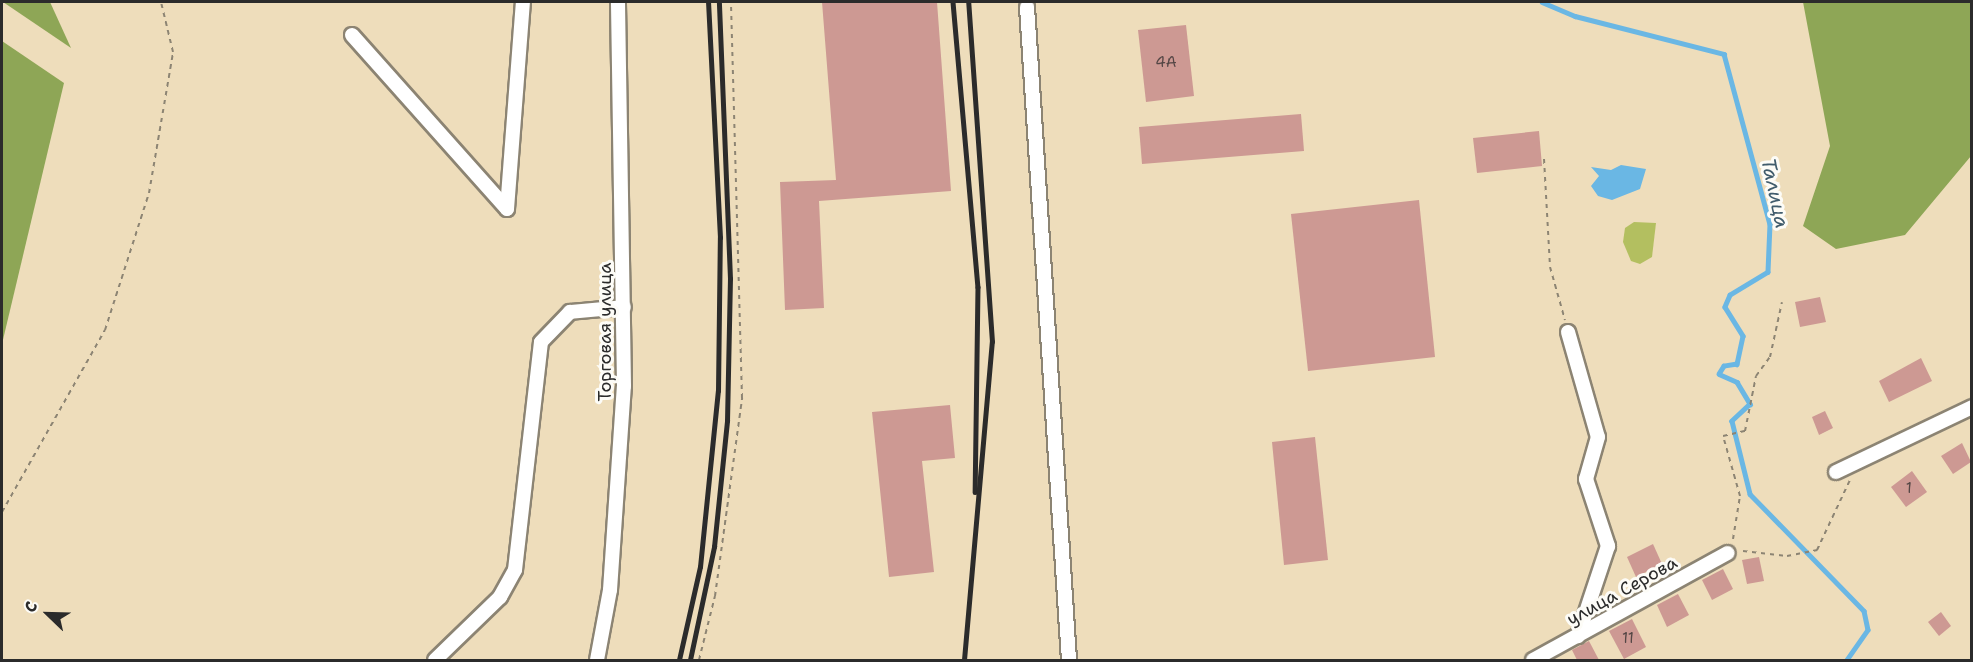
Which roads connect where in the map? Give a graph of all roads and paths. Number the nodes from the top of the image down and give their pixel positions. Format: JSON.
{"nodes":[{"id":1,"x":161,"y":2,"type":"edge"},
{"id":2,"x":523,"y":2,"type":"edge"},
{"id":3,"x":618,"y":2,"type":"edge"},
{"id":4,"x":731,"y":2,"type":"edge"},
{"id":5,"x":1027,"y":7,"type":"dead end"},
{"id":6,"x":352,"y":35,"type":"dead end"},
{"id":7,"x":1544,"y":159,"type":"dead end"},
{"id":8,"x":1782,"y":302,"type":"dead end"},
{"id":9,"x":624,"y":307,"type":"junction"},
{"id":10,"x":1568,"y":332,"type":"joint"},
{"id":11,"x":1971,"y":407,"type":"edge"},
{"id":12,"x":1855,"y":463,"type":"junction"},
{"id":13,"x":1836,"y":472,"type":"dead end"},
{"id":14,"x":2,"y":512,"type":"edge"},
{"id":15,"x":1728,"y":554,"type":"junction"},
{"id":16,"x":1578,"y":636,"type":"junction"},
{"id":17,"x":435,"y":660,"type":"edge"},
{"id":18,"x":597,"y":660,"type":"edge"},
{"id":19,"x":699,"y":660,"type":"edge"},
{"id":20,"x":1069,"y":660,"type":"edge"},
{"id":21,"x":1533,"y":660,"type":"edge"}],
"edges":[{"from":1,"to":14,"type":"path"},
{"from":2,"to":6,"type":"street"},
{"from":3,"to":9,"type":"street","name":"Торговая улица"},
{"from":4,"to":19,"type":"path"},
{"from":5,"to":20,"type":"street"},
{"from":7,"to":10,"type":"path"},
{"from":8,"to":15,"type":"path"},
{"from":9,"to":17,"type":"street"},
{"from":9,"to":18,"type":"street","name":"Торговая улица"},
{"from":10,"to":16,"type":"street"},
{"from":11,"to":12,"type":"street"},
{"from":12,"to":13,"type":"street"},
{"from":12,"to":15,"type":"path"},
{"from":15,"to":16,"type":"street","name":"улица Серова"},
{"from":16,"to":21,"type":"street","name":"улица Серова"}]}
